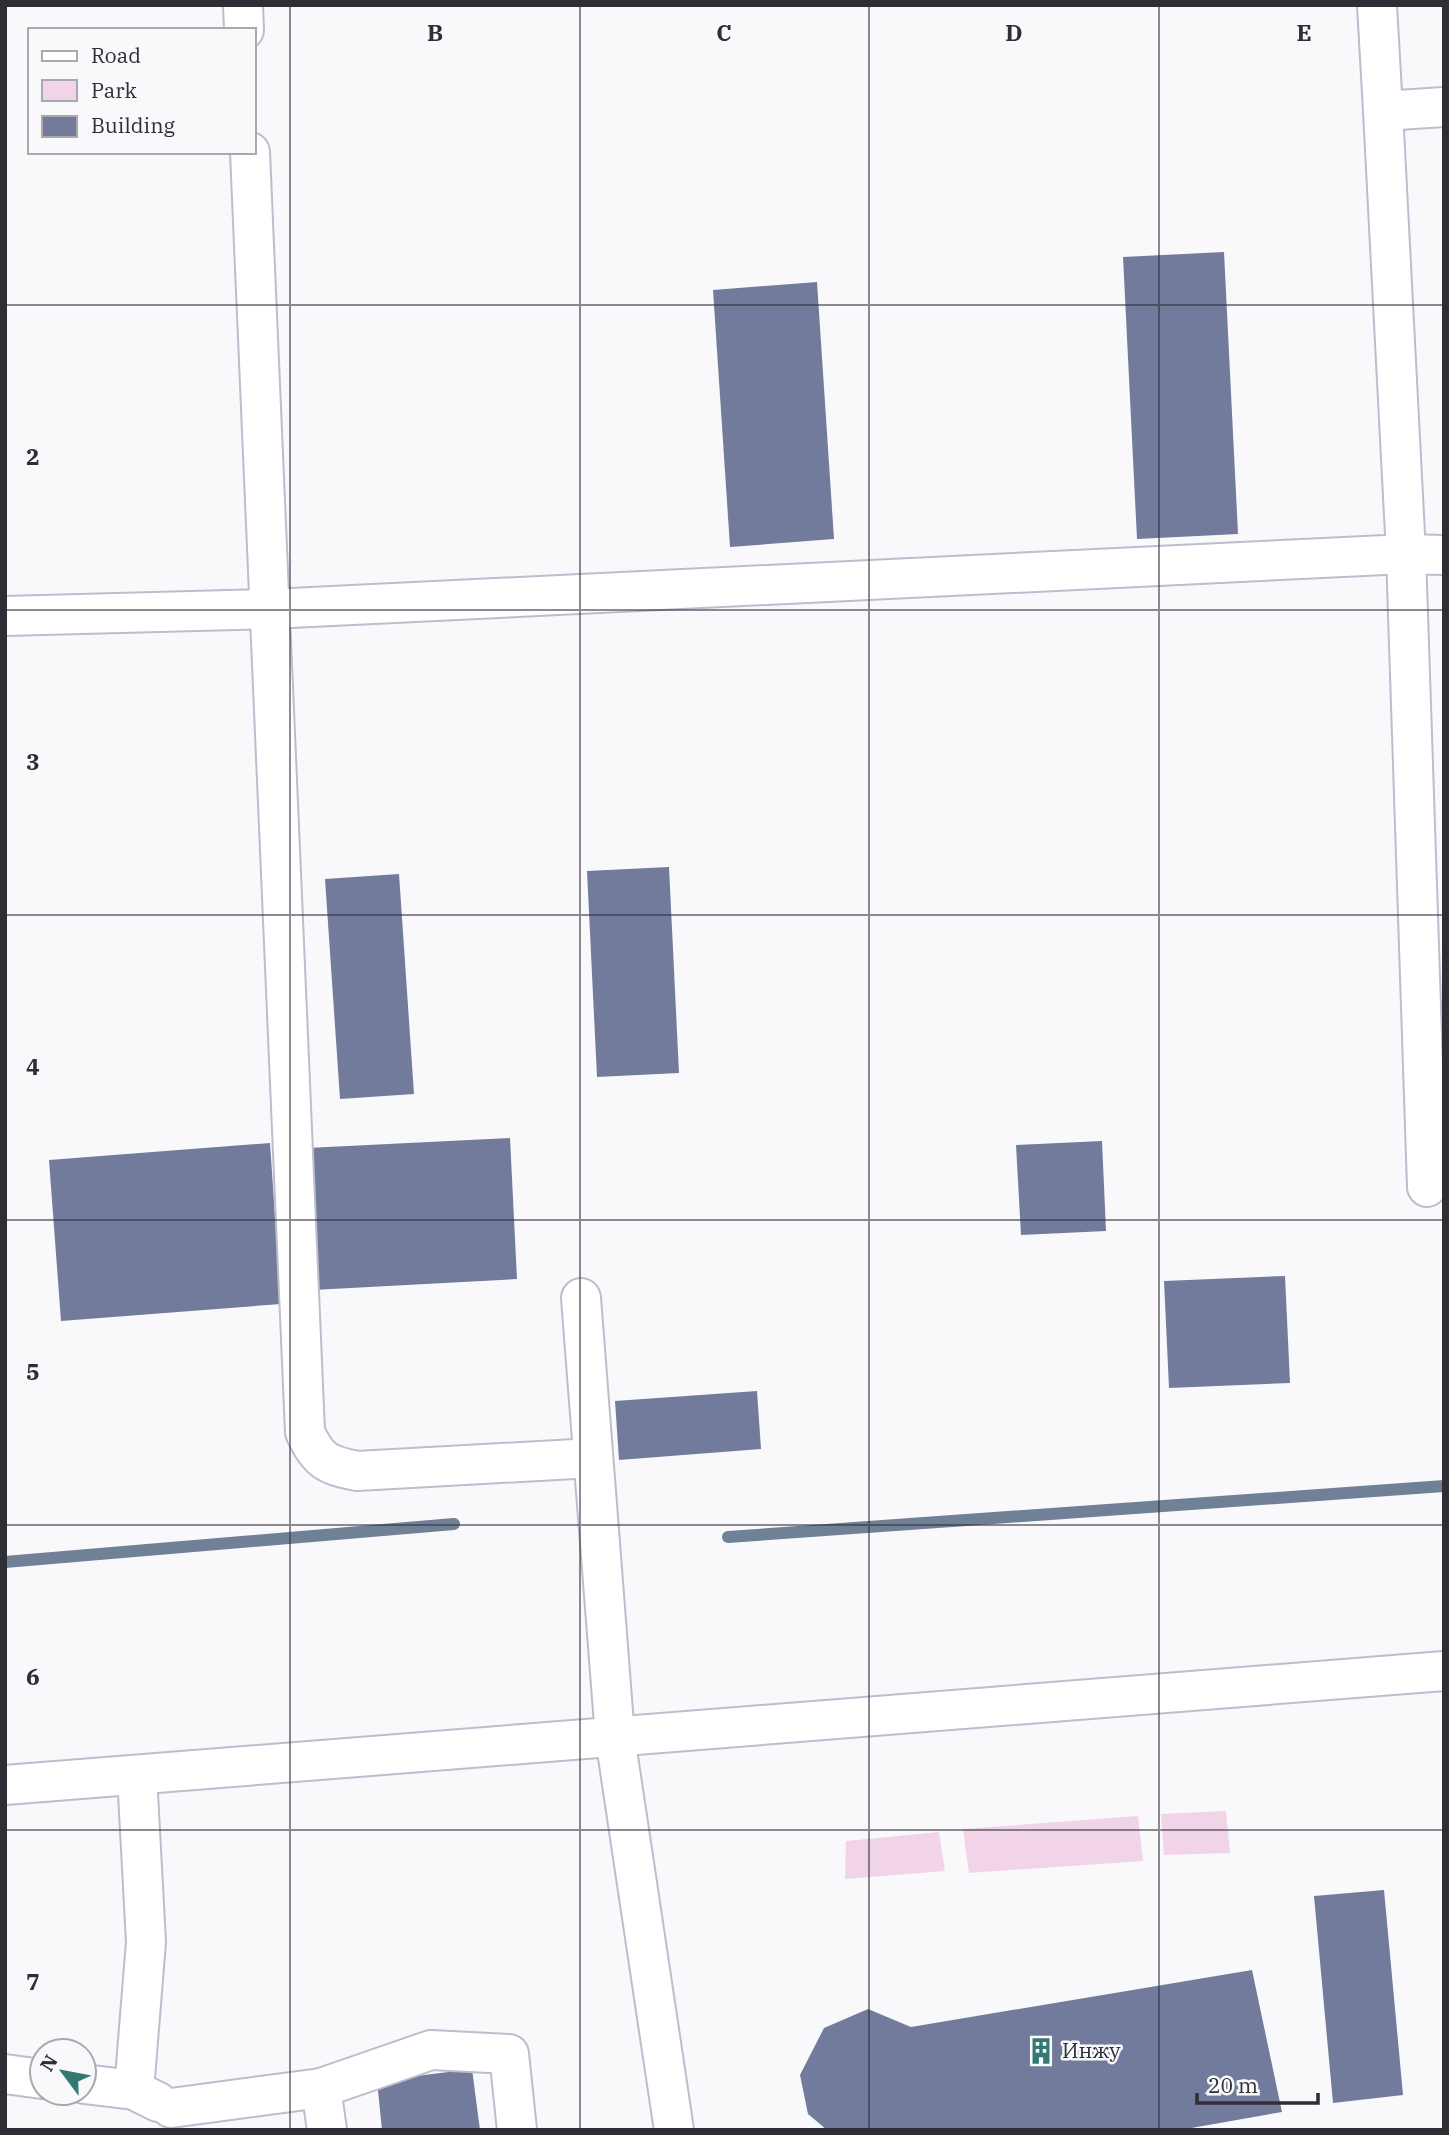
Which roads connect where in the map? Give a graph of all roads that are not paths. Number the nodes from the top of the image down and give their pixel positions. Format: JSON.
{"nodes":[{"id":1,"x":243,"y":5,"type":"edge"},
{"id":2,"x":1377,"y":5,"type":"edge"},
{"id":3,"x":244,"y":28,"type":"edge"},
{"id":4,"x":1444,"y":107,"type":"edge"},
{"id":5,"x":1383,"y":111,"type":"junction"},
{"id":6,"x":250,"y":154,"type":"edge"},
{"id":7,"x":1406,"y":554,"type":"junction"},
{"id":8,"x":1444,"y":555,"type":"edge"},
{"id":9,"x":270,"y":609,"type":"junction"},
{"id":10,"x":5,"y":616,"type":"edge"},
{"id":11,"x":1427,"y":1186,"type":"dead end"},
{"id":12,"x":582,"y":1297,"type":"dead end"},
{"id":13,"x":593,"y":1458,"type":"junction"},
{"id":14,"x":1444,"y":1671,"type":"edge"},
{"id":15,"x":615,"y":1737,"type":"junction"},
{"id":16,"x":137,"y":1775,"type":"junction"},
{"id":17,"x":5,"y":1785,"type":"edge"},
{"id":18,"x":5,"y":2074,"type":"edge"},
{"id":19,"x":28,"y":2077,"type":"edge"},
{"id":20,"x":98,"y":2086,"type":"edge"},
{"id":21,"x":321,"y":2088,"type":"junction"},
{"id":22,"x":134,"y":2090,"type":"junction"},
{"id":23,"x":168,"y":2119,"type":"edge"},
{"id":24,"x":327,"y":2130,"type":"edge"},
{"id":25,"x":517,"y":2130,"type":"edge"},
{"id":26,"x":674,"y":2130,"type":"edge"}],
"edges":[{"from":1,"to":3,"type":"street"},
{"from":2,"to":5,"type":"street"},
{"from":4,"to":5,"type":"street"},
{"from":5,"to":7,"type":"street"},
{"from":6,"to":9,"type":"street"},
{"from":7,"to":8,"type":"street"},
{"from":7,"to":9,"type":"street"},
{"from":7,"to":11,"type":"street"},
{"from":9,"to":10,"type":"street"},
{"from":9,"to":13,"type":"street"},
{"from":12,"to":13,"type":"street"},
{"from":13,"to":15,"type":"street"},
{"from":14,"to":15,"type":"street"},
{"from":15,"to":16,"type":"street"},
{"from":15,"to":26,"type":"street"},
{"from":16,"to":17,"type":"street"},
{"from":16,"to":22,"type":"street"},
{"from":18,"to":19,"type":"street"},
{"from":20,"to":22,"type":"street"},
{"from":21,"to":23,"type":"street"},
{"from":21,"to":24,"type":"street"},
{"from":21,"to":25,"type":"street"},
{"from":22,"to":23,"type":"street"}]}
